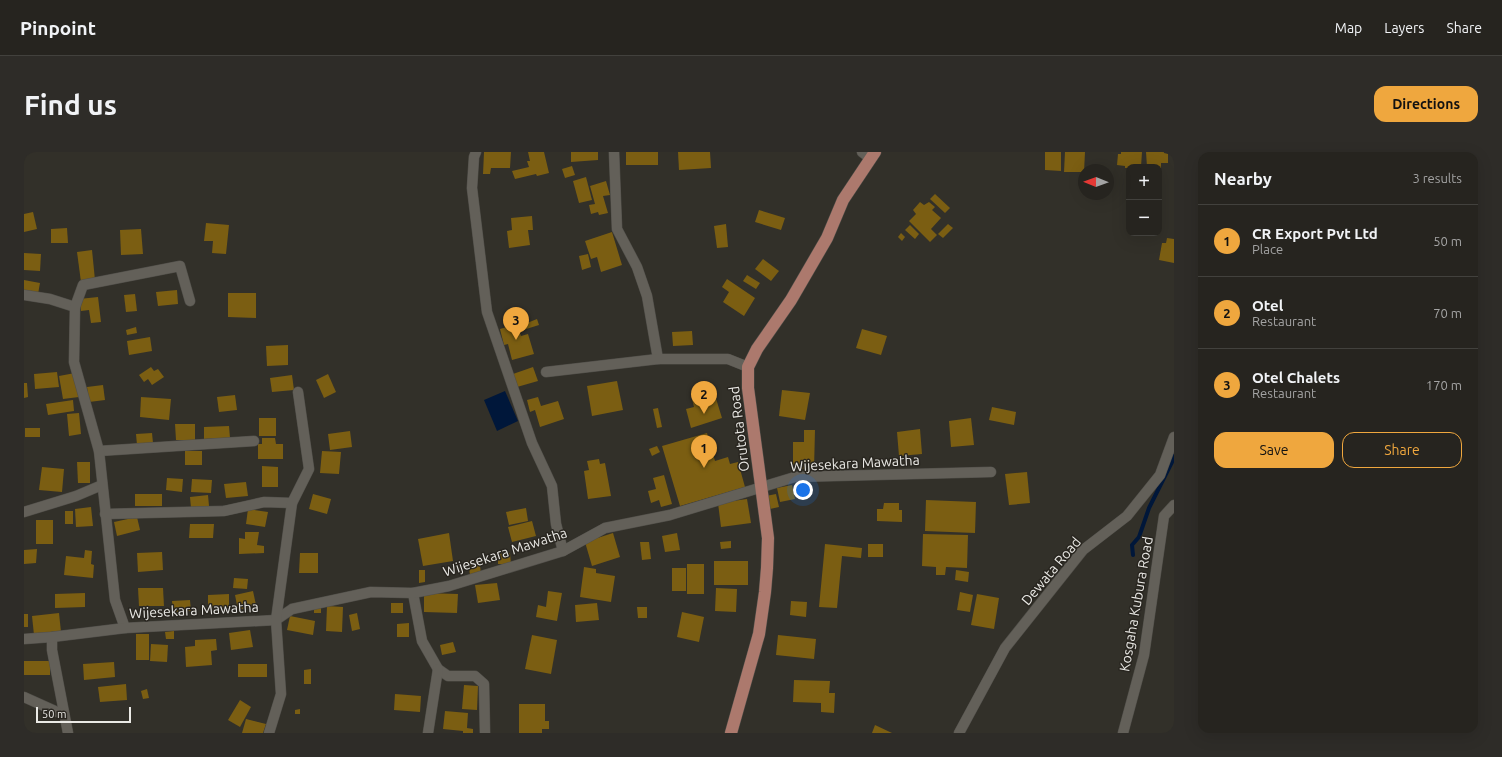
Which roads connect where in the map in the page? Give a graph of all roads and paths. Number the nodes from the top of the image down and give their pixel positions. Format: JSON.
{"nodes":[{"id":1,"x":476,"y":152,"type":"edge"},
{"id":2,"x":614,"y":152,"type":"edge"},
{"id":3,"x":869,"y":154,"type":"edge"},
{"id":4,"x":24,"y":295,"type":"edge"},
{"id":5,"x":190,"y":302,"type":"dead end"},
{"id":6,"x":75,"y":307,"type":"junction"},
{"id":7,"x":658,"y":359,"type":"junction"},
{"id":8,"x":748,"y":367,"type":"junction"},
{"id":9,"x":546,"y":372,"type":"dead end"},
{"id":10,"x":298,"y":392,"type":"dead end"},
{"id":11,"x":1174,"y":437,"type":"edge"},
{"id":12,"x":254,"y":441,"type":"dead end"},
{"id":13,"x":99,"y":451,"type":"junction"},
{"id":14,"x":991,"y":472,"type":"dead end"},
{"id":15,"x":102,"y":485,"type":"junction"},
{"id":16,"x":761,"y":486,"type":"junction"},
{"id":17,"x":292,"y":503,"type":"junction"},
{"id":18,"x":1174,"y":505,"type":"edge"},
{"id":19,"x":24,"y":512,"type":"edge"},
{"id":20,"x":105,"y":514,"type":"junction"},
{"id":21,"x":563,"y":551,"type":"junction"},
{"id":22,"x":413,"y":593,"type":"junction"},
{"id":23,"x":276,"y":620,"type":"junction"},
{"id":24,"x":125,"y":628,"type":"junction"},
{"id":25,"x":52,"y":637,"type":"junction"},
{"id":26,"x":24,"y":639,"type":"edge"},
{"id":27,"x":438,"y":669,"type":"junction"},
{"id":28,"x":24,"y":697,"type":"edge"},
{"id":29,"x":64,"y":715,"type":"junction"},
{"id":30,"x":68,"y":733,"type":"edge"},
{"id":31,"x":269,"y":733,"type":"edge"},
{"id":32,"x":428,"y":733,"type":"edge"},
{"id":33,"x":485,"y":733,"type":"edge"},
{"id":34,"x":731,"y":733,"type":"edge"},
{"id":35,"x":959,"y":733,"type":"edge"},
{"id":36,"x":1123,"y":733,"type":"edge"}],
"edges":[{"from":1,"to":21,"type":"street"},
{"from":2,"to":7,"type":"street"},
{"from":3,"to":8,"type":"main road","name":"Orutota Road"},
{"from":4,"to":6,"type":"street"},
{"from":5,"to":6,"type":"street"},
{"from":6,"to":13,"type":"street"},
{"from":7,"to":8,"type":"street"},
{"from":7,"to":9,"type":"street"},
{"from":8,"to":16,"type":"main road","name":"Orutota Road"},
{"from":10,"to":17,"type":"street"},
{"from":11,"to":35,"type":"street","name":"Dewata Road"},
{"from":12,"to":13,"type":"street"},
{"from":13,"to":15,"type":"street"},
{"from":14,"to":16,"type":"street","name":"Wijesekara Mawatha"},
{"from":15,"to":19,"type":"street"},
{"from":15,"to":20,"type":"street"},
{"from":16,"to":21,"type":"street","name":"Wijesekara Mawatha"},
{"from":16,"to":34,"type":"main road","name":"Orutota Road"},
{"from":17,"to":20,"type":"street"},
{"from":17,"to":23,"type":"street"},
{"from":18,"to":36,"type":"street","name":"Kosgaha Kubura Road"},
{"from":20,"to":24,"type":"street"},
{"from":21,"to":22,"type":"street","name":"Wijesekara Mawatha"},
{"from":22,"to":23,"type":"street","name":"Wijesekara Mawatha"},
{"from":22,"to":27,"type":"street"},
{"from":23,"to":24,"type":"street","name":"Wijesekara Mawatha"},
{"from":23,"to":31,"type":"street"},
{"from":24,"to":25,"type":"street","name":"Wijesekara Mawatha"},
{"from":25,"to":26,"type":"street","name":"Wijesekara Mawatha"},
{"from":25,"to":29,"type":"street"},
{"from":27,"to":32,"type":"street"},
{"from":27,"to":33,"type":"street"},
{"from":28,"to":29,"type":"street"},
{"from":29,"to":30,"type":"street"}]}
